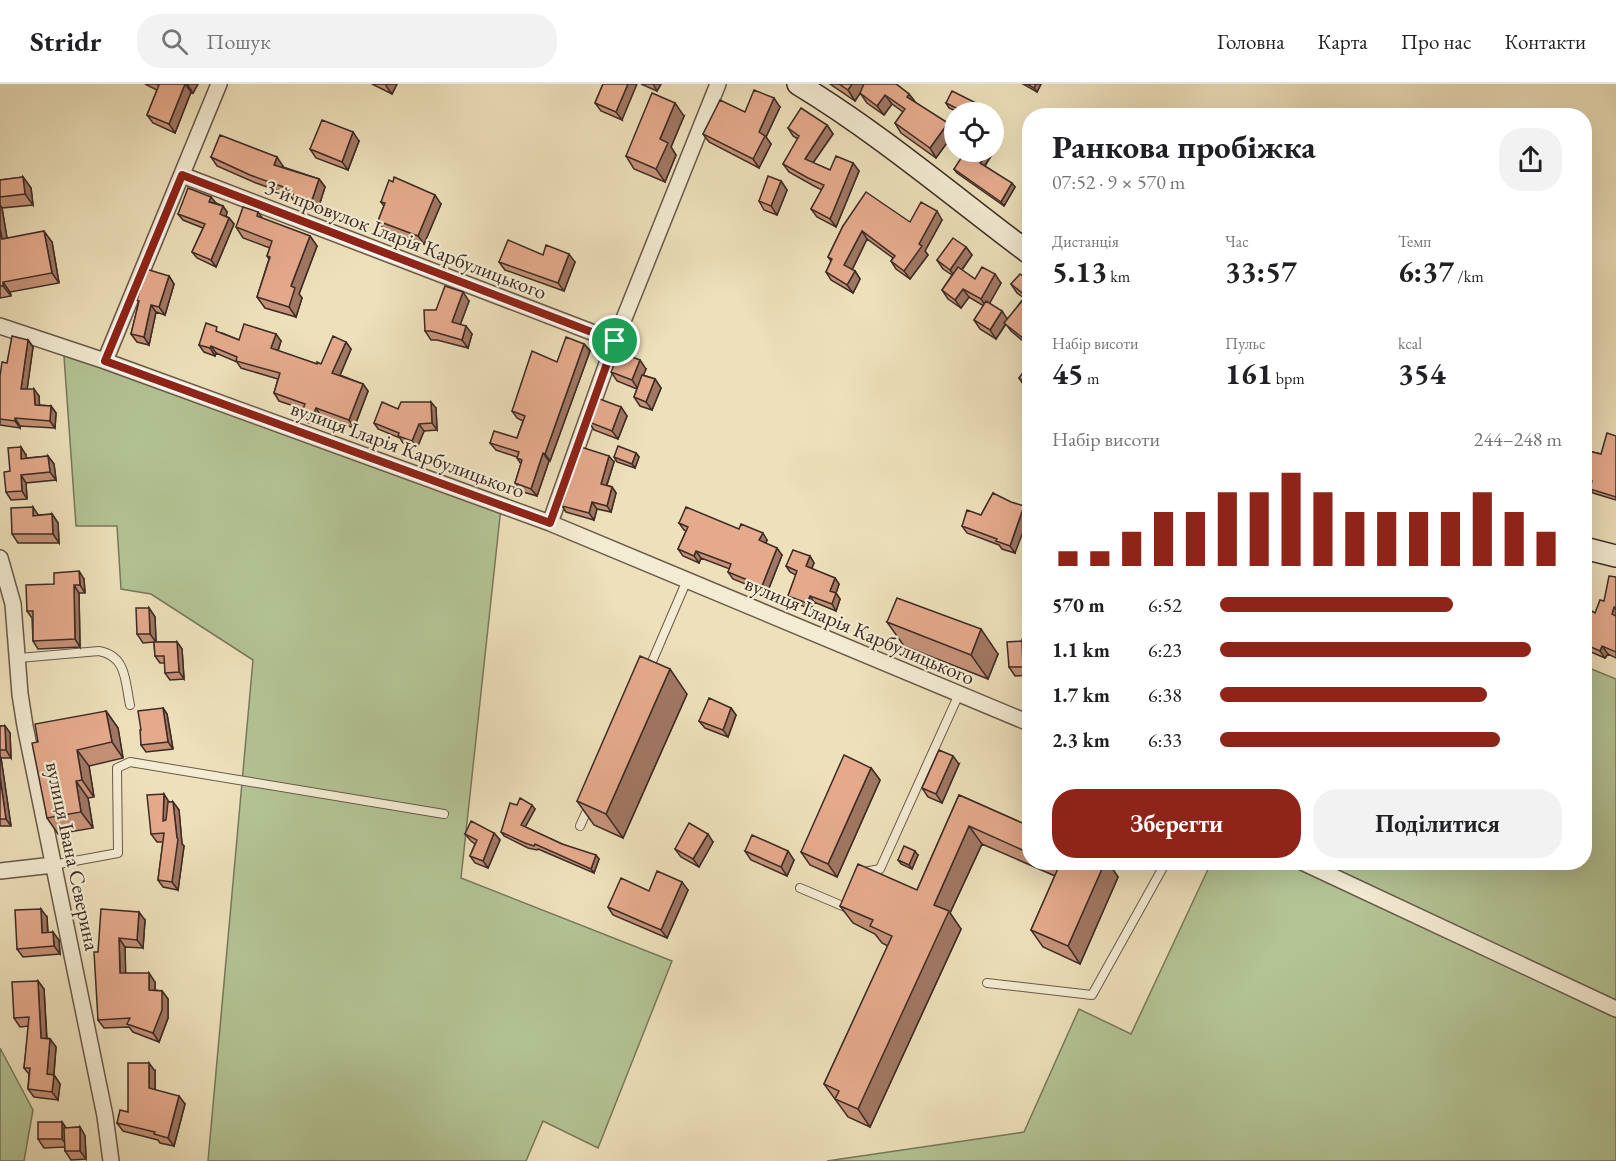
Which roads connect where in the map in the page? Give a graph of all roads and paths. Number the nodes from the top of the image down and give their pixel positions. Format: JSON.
{"nodes":[{"id":1,"x":219,"y":84,"type":"edge"},
{"id":2,"x":718,"y":84,"type":"edge"},
{"id":3,"x":798,"y":84,"type":"edge"},
{"id":4,"x":182,"y":175,"type":"junction"},
{"id":5,"x":1022,"y":248,"type":"edge"},
{"id":6,"x":0,"y":326,"type":"edge"},
{"id":7,"x":615,"y":341,"type":"junction"},
{"id":8,"x":105,"y":361,"type":"junction"},
{"id":9,"x":550,"y":523,"type":"junction"},
{"id":10,"x":1592,"y":550,"type":"edge"},
{"id":11,"x":1616,"y":556,"type":"edge"},
{"id":12,"x":0,"y":558,"type":"edge"},
{"id":13,"x":3,"y":574,"type":"edge"},
{"id":14,"x":687,"y":580,"type":"junction"},
{"id":15,"x":19,"y":658,"type":"junction"},
{"id":16,"x":645,"y":676,"type":"edge"},
{"id":17,"x":959,"y":694,"type":"junction"},
{"id":18,"x":130,"y":705,"type":"dead end"},
{"id":19,"x":1022,"y":720,"type":"edge"},
{"id":20,"x":594,"y":794,"type":"edge"},
{"id":21,"x":444,"y":814,"type":"dead end"},
{"id":22,"x":580,"y":826,"type":"edge"},
{"id":23,"x":53,"y":865,"type":"junction"},
{"id":24,"x":1162,"y":870,"type":"edge"},
{"id":25,"x":1319,"y":870,"type":"edge"},
{"id":26,"x":0,"y":871,"type":"edge"},
{"id":27,"x":858,"y":881,"type":"edge"},
{"id":28,"x":800,"y":888,"type":"dead end"},
{"id":29,"x":850,"y":898,"type":"edge"},
{"id":30,"x":987,"y":983,"type":"dead end"},
{"id":31,"x":1616,"y":1008,"type":"edge"},
{"id":32,"x":111,"y":1161,"type":"edge"}],
"edges":[{"from":1,"to":4,"type":"street"},
{"from":2,"to":7,"type":"street"},
{"from":3,"to":5,"type":"main road"},
{"from":4,"to":7,"type":"street","name":"3-й провулок Іларія Карбулицького"},
{"from":4,"to":8,"type":"street"},
{"from":6,"to":8,"type":"street","name":"вулиця Іларія Карбулицького"},
{"from":7,"to":9,"type":"street"},
{"from":8,"to":9,"type":"street","name":"вулиця Іларія Карбулицького"},
{"from":9,"to":14,"type":"street","name":"вулиця Іларія Карбулицького"},
{"from":10,"to":11,"type":"main road"},
{"from":12,"to":13,"type":"street","name":"вулиця Івана Северина"},
{"from":13,"to":15,"type":"street","name":"вулиця Івана Северина"},
{"from":14,"to":16,"type":"lane"},
{"from":14,"to":17,"type":"street","name":"вулиця Іларія Карбулицького"},
{"from":15,"to":18,"type":"lane"},
{"from":15,"to":23,"type":"street","name":"вулиця Івана Северина"},
{"from":17,"to":19,"type":"street","name":"вулиця Іларія Карбулицького"},
{"from":17,"to":27,"type":"lane"},
{"from":20,"to":22,"type":"lane"},
{"from":21,"to":23,"type":"lane"},
{"from":23,"to":26,"type":"street"},
{"from":23,"to":32,"type":"street","name":"вулиця Івана Северина"},
{"from":24,"to":30,"type":"lane"},
{"from":25,"to":31,"type":"street"},
{"from":28,"to":29,"type":"lane"}]}
